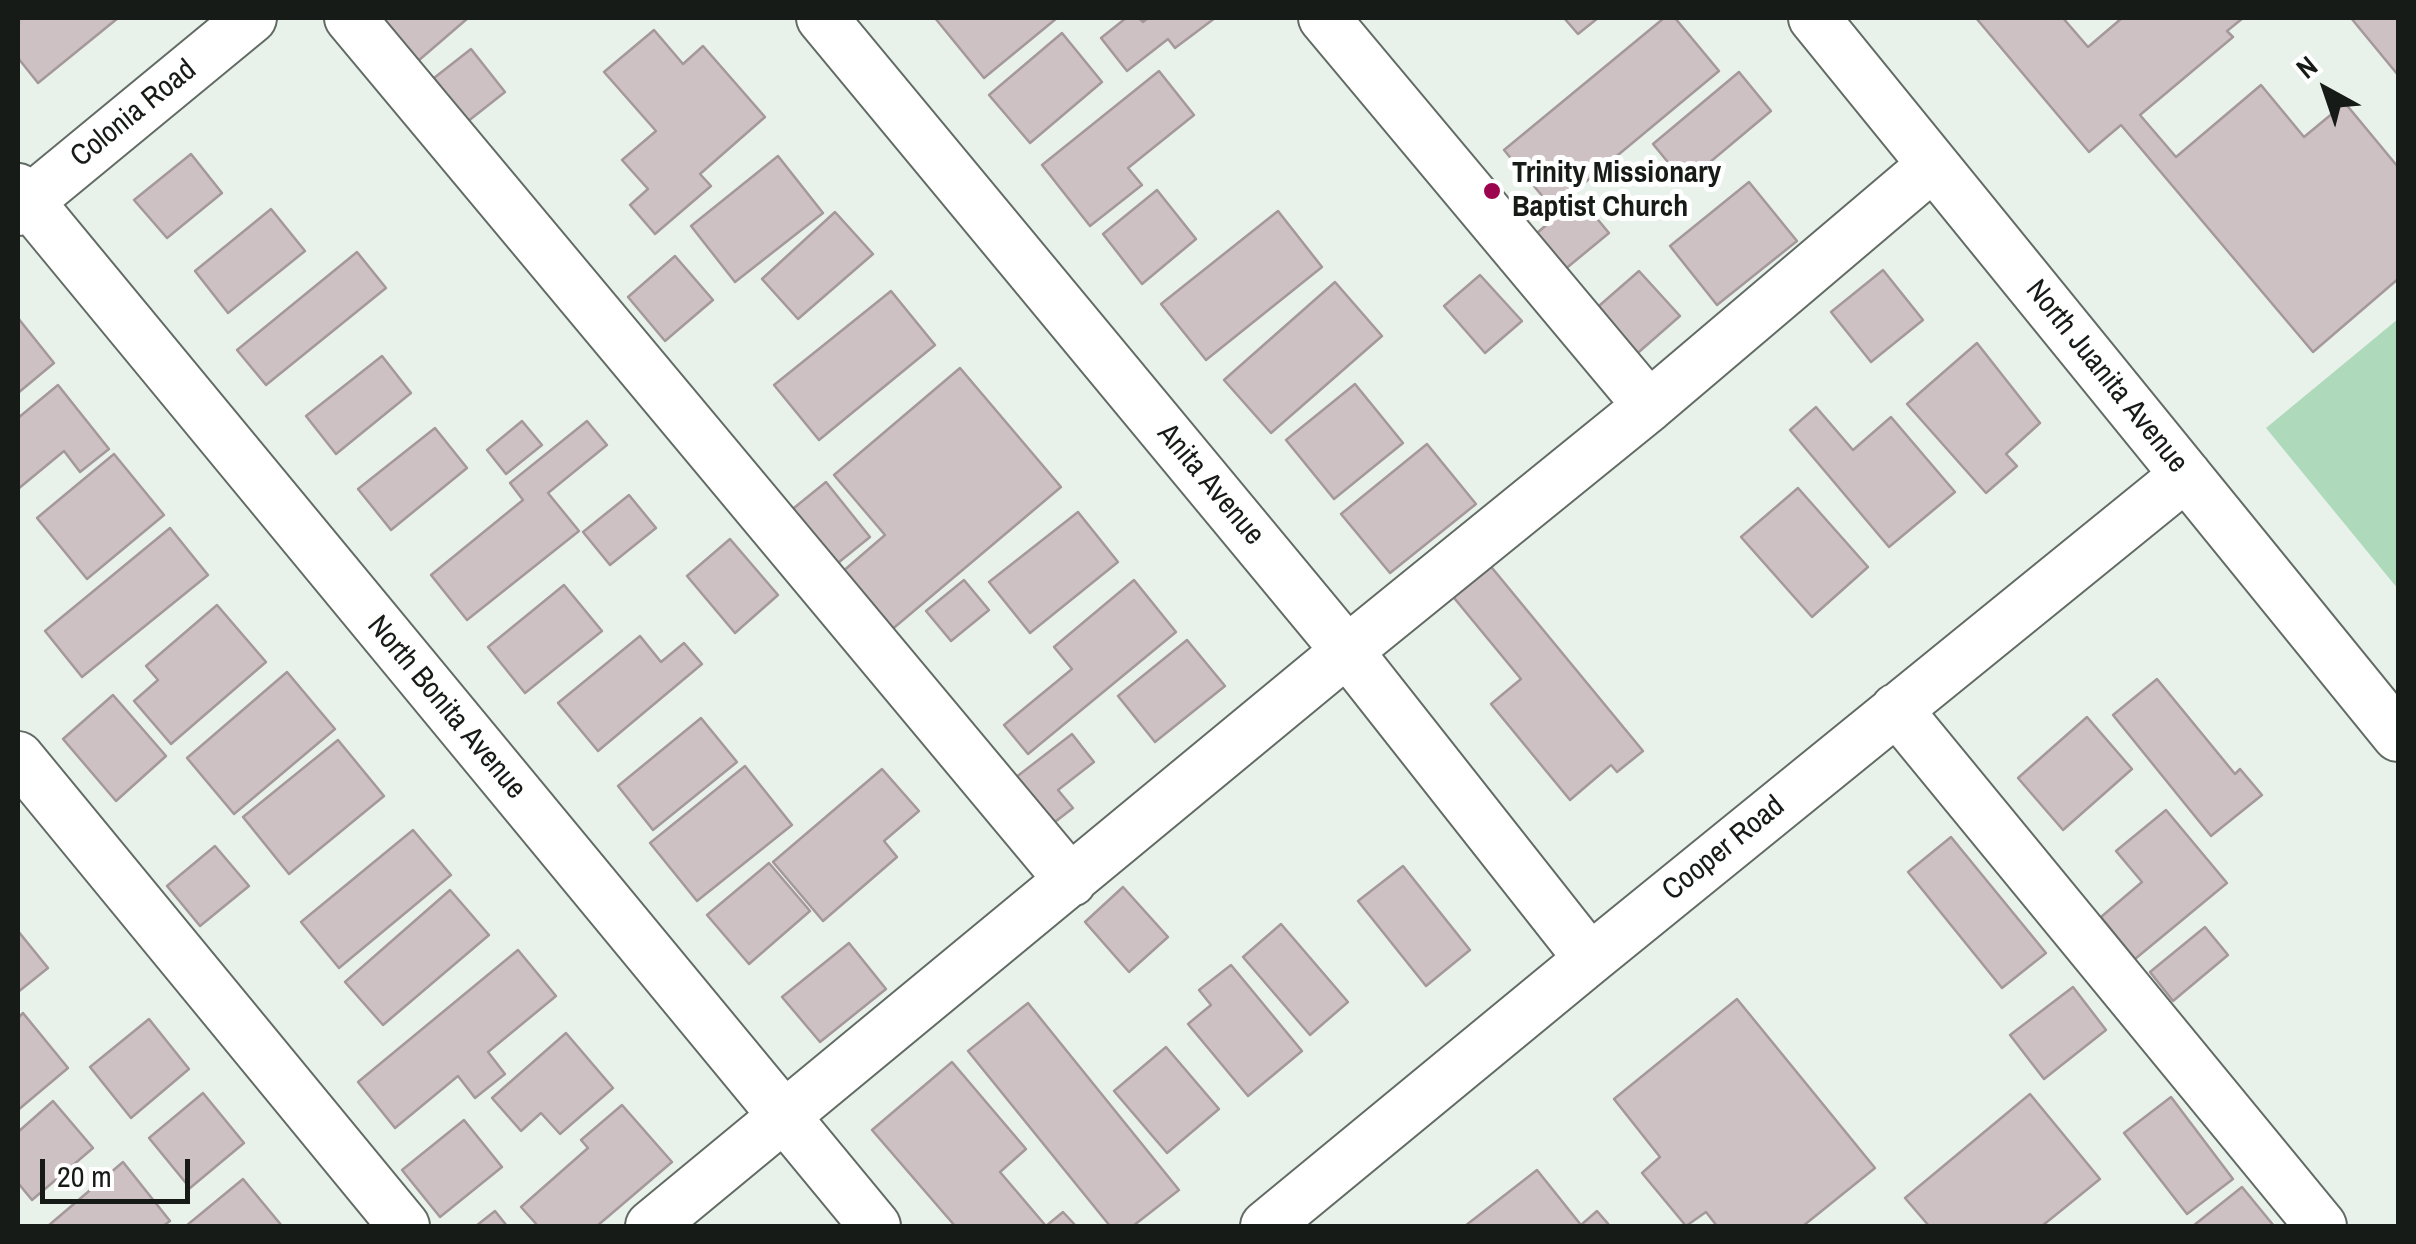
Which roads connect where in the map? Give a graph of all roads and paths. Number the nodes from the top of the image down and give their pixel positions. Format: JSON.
{"nodes":[{"id":1,"x":251,"y":18,"type":"edge"},
{"id":2,"x":350,"y":18,"type":"edge"},
{"id":3,"x":822,"y":18,"type":"edge"},
{"id":4,"x":1324,"y":18,"type":"edge"},
{"id":5,"x":1814,"y":18,"type":"edge"},
{"id":6,"x":1934,"y":165,"type":"junction"},
{"id":7,"x":21,"y":200,"type":"edge"},
{"id":8,"x":1649,"y":406,"type":"junction"},
{"id":9,"x":2186,"y":475,"type":"junction"},
{"id":10,"x":1348,"y":650,"type":"junction"},
{"id":11,"x":1896,"y":709,"type":"junction"},
{"id":12,"x":2398,"y":736,"type":"edge"},
{"id":13,"x":18,"y":757,"type":"edge"},
{"id":14,"x":1070,"y":881,"type":"junction"},
{"id":15,"x":1590,"y":958,"type":"junction"},
{"id":16,"x":786,"y":1118,"type":"junction"},
{"id":17,"x":404,"y":1226,"type":"edge"},
{"id":18,"x":652,"y":1226,"type":"edge"},
{"id":19,"x":876,"y":1226,"type":"edge"},
{"id":20,"x":1266,"y":1226,"type":"edge"},
{"id":21,"x":2321,"y":1226,"type":"edge"}],
"edges":[{"from":1,"to":7,"type":"street","name":"Colonia Road"},
{"from":2,"to":14,"type":"street"},
{"from":3,"to":10,"type":"street","name":"Anita Avenue"},
{"from":4,"to":8,"type":"street"},
{"from":5,"to":6,"type":"street","name":"North Juanita Avenue"},
{"from":6,"to":8,"type":"street"},
{"from":6,"to":9,"type":"street","name":"North Juanita Avenue"},
{"from":7,"to":16,"type":"street","name":"North Bonita Avenue"},
{"from":8,"to":10,"type":"street"},
{"from":9,"to":11,"type":"street","name":"Cooper Road"},
{"from":9,"to":12,"type":"street","name":"North Juanita Avenue"},
{"from":10,"to":14,"type":"street"},
{"from":10,"to":15,"type":"street","name":"Anita Avenue"},
{"from":11,"to":15,"type":"street","name":"Cooper Road"},
{"from":11,"to":21,"type":"street"},
{"from":13,"to":17,"type":"street"},
{"from":14,"to":16,"type":"street"},
{"from":15,"to":20,"type":"street","name":"Cooper Road"},
{"from":16,"to":18,"type":"street"},
{"from":16,"to":19,"type":"street","name":"North Bonita Avenue"}]}
